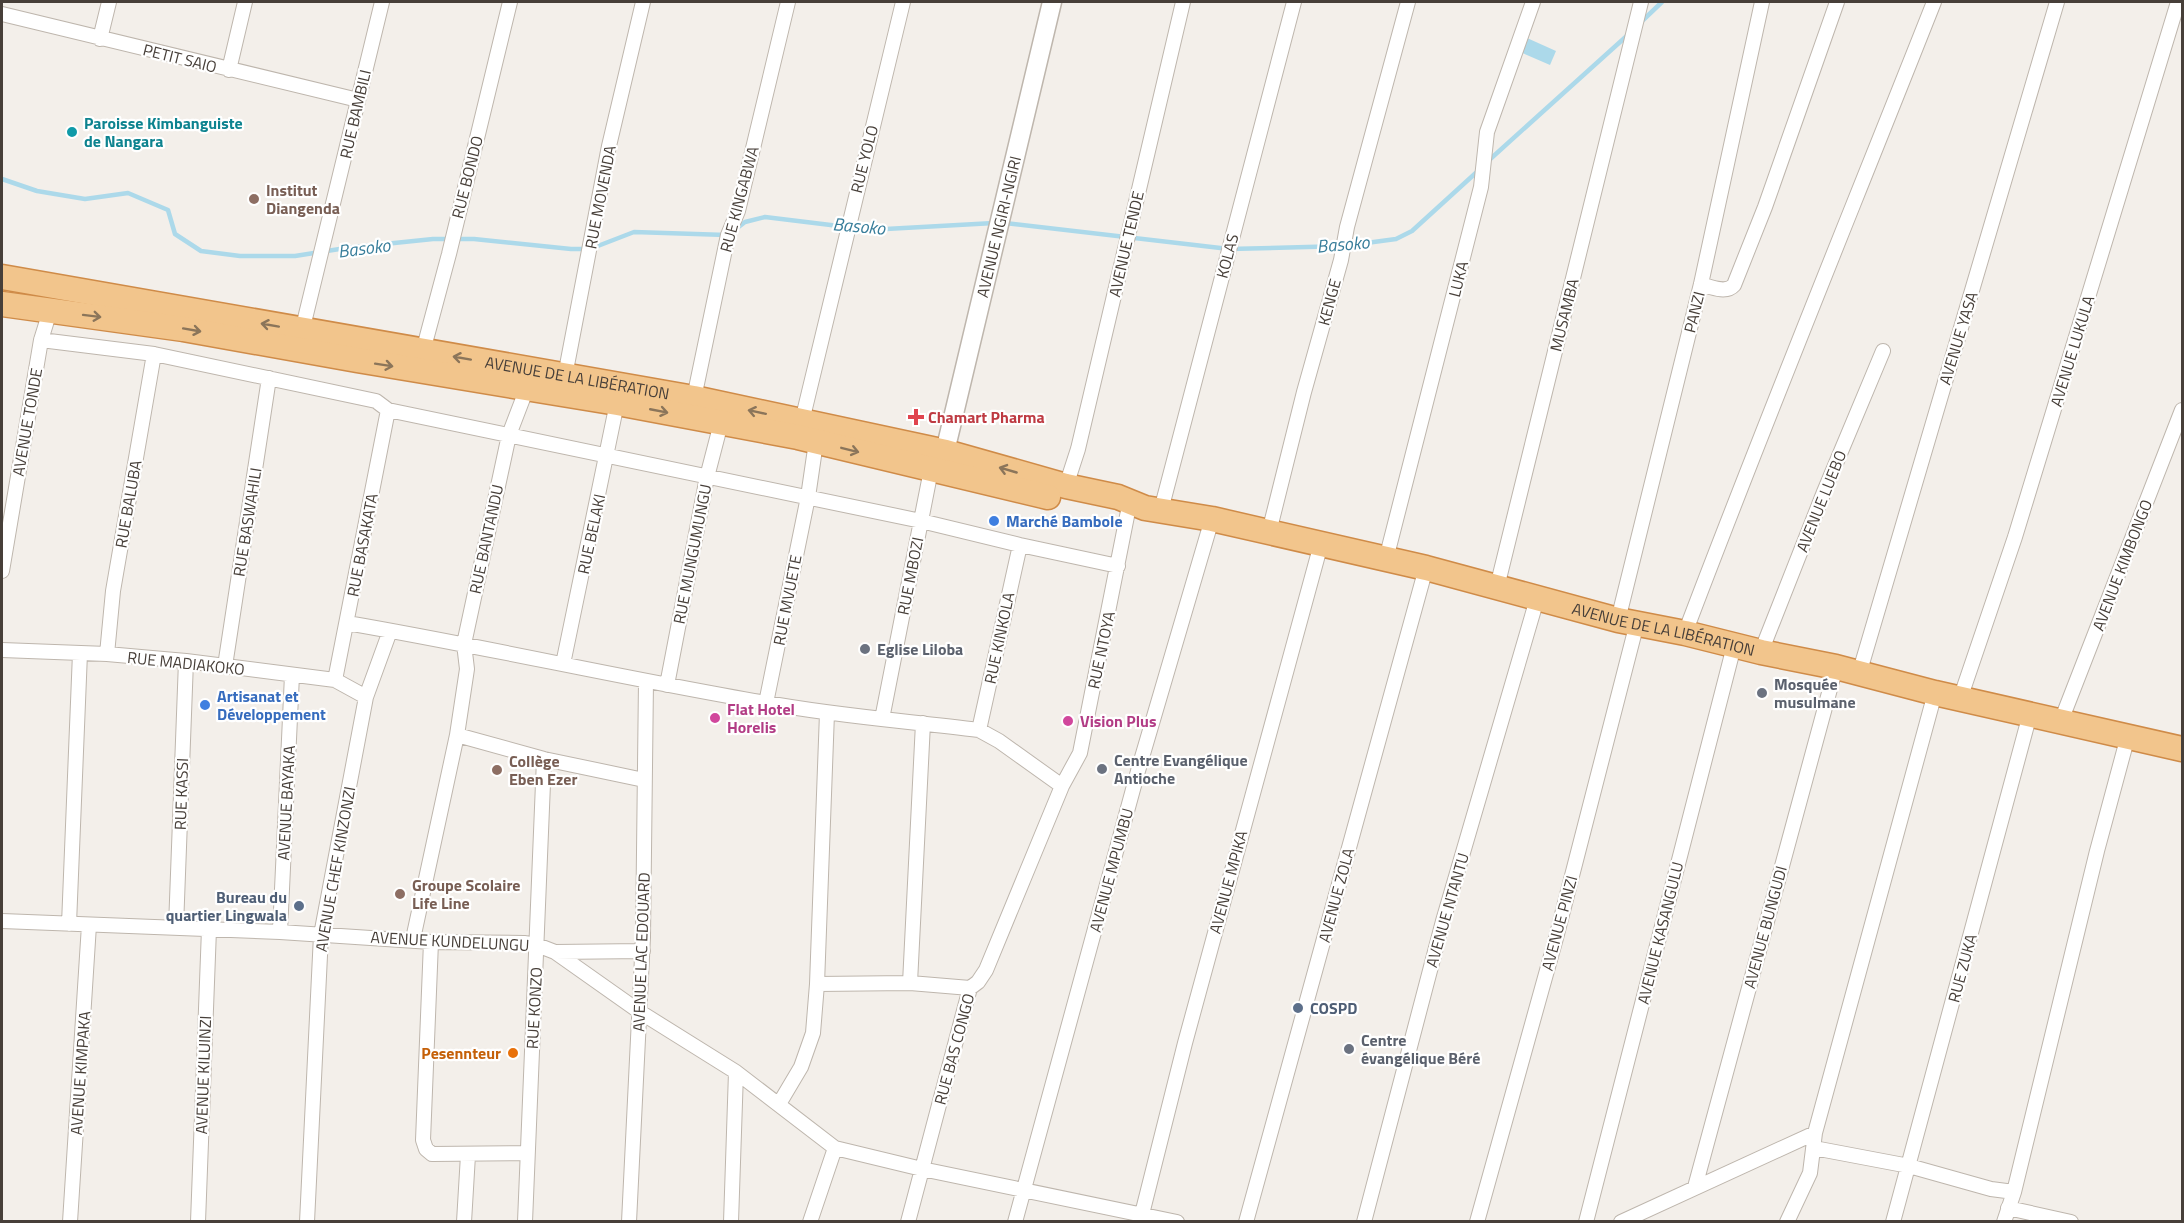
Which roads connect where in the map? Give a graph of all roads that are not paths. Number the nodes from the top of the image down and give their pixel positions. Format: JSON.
{"nodes":[{"id":1,"x":109,"y":2,"type":"edge"},
{"id":2,"x":245,"y":2,"type":"edge"},
{"id":3,"x":382,"y":2,"type":"edge"},
{"id":4,"x":510,"y":2,"type":"edge"},
{"id":5,"x":643,"y":2,"type":"edge"},
{"id":6,"x":788,"y":2,"type":"edge"},
{"id":7,"x":903,"y":2,"type":"edge"},
{"id":8,"x":1052,"y":2,"type":"edge"},
{"id":9,"x":1183,"y":2,"type":"edge"},
{"id":10,"x":1294,"y":2,"type":"edge"},
{"id":11,"x":1408,"y":2,"type":"edge"},
{"id":12,"x":1533,"y":2,"type":"edge"},
{"id":13,"x":1641,"y":2,"type":"edge"},
{"id":14,"x":1762,"y":2,"type":"edge"},
{"id":15,"x":1837,"y":2,"type":"edge"},
{"id":16,"x":1934,"y":2,"type":"edge"},
{"id":17,"x":2057,"y":2,"type":"edge"},
{"id":18,"x":2178,"y":2,"type":"edge"},
{"id":19,"x":2,"y":14,"type":"edge"},
{"id":20,"x":100,"y":39,"type":"junction"},
{"id":21,"x":229,"y":70,"type":"junction"},
{"id":22,"x":357,"y":103,"type":"junction"},
{"id":23,"x":2,"y":277,"type":"edge"},
{"id":24,"x":1701,"y":284,"type":"junction"},
{"id":25,"x":2,"y":304,"type":"edge"},
{"id":26,"x":50,"y":311,"type":"junction"},
{"id":27,"x":302,"y":331,"type":"junction"},
{"id":28,"x":41,"y":340,"type":"junction"},
{"id":29,"x":423,"y":351,"type":"junction"},
{"id":30,"x":1883,"y":351,"type":"dead end"},
{"id":31,"x":154,"y":354,"type":"junction"},
{"id":32,"x":270,"y":378,"type":"junction"},
{"id":33,"x":564,"y":384,"type":"junction"},
{"id":34,"x":527,"y":388,"type":"junction"},
{"id":35,"x":694,"y":398,"type":"junction"},
{"id":36,"x":618,"y":404,"type":"junction"},
{"id":37,"x":388,"y":410,"type":"junction"},
{"id":38,"x":2182,"y":410,"type":"edge"},
{"id":39,"x":802,"y":422,"type":"junction"},
{"id":40,"x":721,"y":423,"type":"junction"},
{"id":41,"x":509,"y":435,"type":"junction"},
{"id":42,"x":816,"y":442,"type":"junction"},
{"id":43,"x":607,"y":455,"type":"junction"},
{"id":44,"x":939,"y":465,"type":"junction"},
{"id":45,"x":707,"y":477,"type":"junction"},
{"id":46,"x":1066,"y":486,"type":"junction"},
{"id":47,"x":808,"y":497,"type":"junction"},
{"id":48,"x":1141,"y":507,"type":"junction"},
{"id":49,"x":1212,"y":519,"type":"junction"},
{"id":50,"x":921,"y":521,"type":"junction"},
{"id":51,"x":1269,"y":532,"type":"junction"},
{"id":52,"x":1321,"y":544,"type":"junction"},
{"id":53,"x":1020,"y":545,"type":"junction"},
{"id":54,"x":1386,"y":559,"type":"junction"},
{"id":55,"x":1118,"y":566,"type":"junction"},
{"id":56,"x":1426,"y":568,"type":"junction"},
{"id":57,"x":2,"y":571,"type":"edge"},
{"id":58,"x":1497,"y":587,"type":"junction"},
{"id":59,"x":1538,"y":599,"type":"junction"},
{"id":60,"x":1628,"y":621,"type":"junction"},
{"id":61,"x":346,"y":623,"type":"junction"},
{"id":62,"x":390,"y":631,"type":"junction"},
{"id":63,"x":1685,"y":633,"type":"junction"},
{"id":64,"x":464,"y":644,"type":"junction"},
{"id":65,"x":1734,"y":646,"type":"junction"},
{"id":66,"x":2,"y":650,"type":"edge"},
{"id":67,"x":1761,"y":652,"type":"junction"},
{"id":68,"x":80,"y":653,"type":"junction"},
{"id":69,"x":107,"y":654,"type":"junction"},
{"id":70,"x":186,"y":661,"type":"junction"},
{"id":71,"x":563,"y":664,"type":"junction"},
{"id":72,"x":225,"y":666,"type":"junction"},
{"id":73,"x":1836,"y":667,"type":"junction"},
{"id":74,"x":1859,"y":674,"type":"junction"},
{"id":75,"x":292,"y":675,"type":"junction"},
{"id":76,"x":335,"y":680,"type":"junction"},
{"id":77,"x":646,"y":681,"type":"junction"},
{"id":78,"x":667,"y":685,"type":"junction"},
{"id":79,"x":1935,"y":693,"type":"junction"},
{"id":80,"x":366,"y":698,"type":"junction"},
{"id":81,"x":1960,"y":699,"type":"junction"},
{"id":82,"x":766,"y":703,"type":"junction"},
{"id":83,"x":827,"y":713,"type":"junction"},
{"id":84,"x":2031,"y":714,"type":"junction"},
{"id":85,"x":882,"y":718,"type":"junction"},
{"id":86,"x":2061,"y":721,"type":"junction"},
{"id":87,"x":923,"y":723,"type":"junction"},
{"id":88,"x":979,"y":730,"type":"junction"},
{"id":89,"x":457,"y":735,"type":"junction"},
{"id":90,"x":2128,"y":736,"type":"junction"},
{"id":91,"x":2182,"y":749,"type":"edge"},
{"id":92,"x":544,"y":759,"type":"junction"},
{"id":93,"x":644,"y":780,"type":"junction"},
{"id":94,"x":1062,"y":786,"type":"junction"},
{"id":95,"x":2,"y":921,"type":"edge"},
{"id":96,"x":69,"y":924,"type":"junction"},
{"id":97,"x":89,"y":925,"type":"junction"},
{"id":98,"x":176,"y":927,"type":"junction"},
{"id":99,"x":209,"y":929,"type":"junction"},
{"id":100,"x":280,"y":932,"type":"junction"},
{"id":101,"x":321,"y":935,"type":"junction"},
{"id":102,"x":413,"y":939,"type":"junction"},
{"id":103,"x":431,"y":942,"type":"junction"},
{"id":104,"x":537,"y":945,"type":"junction"},
{"id":105,"x":642,"y":951,"type":"junction"},
{"id":106,"x":555,"y":952,"type":"junction"},
{"id":107,"x":910,"y":983,"type":"junction"},
{"id":108,"x":817,"y":984,"type":"junction"},
{"id":109,"x":970,"y":988,"type":"junction"},
{"id":110,"x":639,"y":1012,"type":"junction"},
{"id":111,"x":736,"y":1072,"type":"junction"},
{"id":112,"x":779,"y":1104,"type":"junction"},
{"id":113,"x":1815,"y":1133,"type":"junction"},
{"id":114,"x":835,"y":1148,"type":"junction"},
{"id":115,"x":1814,"y":1148,"type":"junction"},
{"id":116,"x":527,"y":1153,"type":"junction"},
{"id":117,"x":468,"y":1155,"type":"junction"},
{"id":118,"x":1909,"y":1166,"type":"junction"},
{"id":119,"x":922,"y":1169,"type":"junction"},
{"id":120,"x":1695,"y":1187,"type":"junction"},
{"id":121,"x":1024,"y":1189,"type":"junction"},
{"id":122,"x":2014,"y":1192,"type":"junction"},
{"id":123,"x":2006,"y":1215,"type":"edge"},
{"id":124,"x":1141,"y":1218,"type":"edge"},
{"id":125,"x":70,"y":1221,"type":"edge"},
{"id":126,"x":198,"y":1221,"type":"edge"},
{"id":127,"x":307,"y":1221,"type":"edge"},
{"id":128,"x":464,"y":1221,"type":"edge"},
{"id":129,"x":525,"y":1221,"type":"edge"},
{"id":130,"x":629,"y":1221,"type":"edge"},
{"id":131,"x":731,"y":1221,"type":"edge"},
{"id":132,"x":810,"y":1221,"type":"edge"},
{"id":133,"x":908,"y":1221,"type":"edge"},
{"id":134,"x":1015,"y":1221,"type":"edge"},
{"id":135,"x":1177,"y":1221,"type":"edge"},
{"id":136,"x":1246,"y":1221,"type":"edge"},
{"id":137,"x":1364,"y":1221,"type":"edge"},
{"id":138,"x":1477,"y":1221,"type":"edge"},
{"id":139,"x":1586,"y":1221,"type":"edge"},
{"id":140,"x":1621,"y":1221,"type":"edge"},
{"id":141,"x":1787,"y":1221,"type":"edge"},
{"id":142,"x":1893,"y":1221,"type":"edge"},
{"id":143,"x":2070,"y":1221,"type":"edge"}],
"edges":[{"from":1,"to":20,"type":"street"},
{"from":2,"to":21,"type":"street"},
{"from":3,"to":22,"type":"street","name":"RUE BAMBILI"},
{"from":4,"to":29,"type":"street","name":"RUE BONDO"},
{"from":5,"to":33,"type":"street","name":"RUE MOVENDA"},
{"from":6,"to":35,"type":"street","name":"RUE KINGABWA"},
{"from":7,"to":39,"type":"street","name":"RUE YOLO"},
{"from":8,"to":44,"type":"street","name":"AVENUE NGIRI-NGIRI"},
{"from":9,"to":46,"type":"street","name":"AVENUE TENDE"},
{"from":10,"to":48,"type":"street","name":"KOLAS"},
{"from":11,"to":51,"type":"street","name":"KENGE"},
{"from":12,"to":54,"type":"street","name":"LUKA"},
{"from":13,"to":58,"type":"street","name":"MUSAMBA"},
{"from":14,"to":24,"type":"street","name":"PANZI"},
{"from":15,"to":24,"type":"street"},
{"from":16,"to":63,"type":"street"},
{"from":17,"to":74,"type":"street","name":"AVENUE YASA"},
{"from":18,"to":81,"type":"street","name":"AVENUE LUKULA"},
{"from":19,"to":20,"type":"street","name":"PETIT SAIO"},
{"from":20,"to":21,"type":"street","name":"PETIT SAIO"},
{"from":21,"to":22,"type":"street","name":"PETIT SAIO"},
{"from":22,"to":27,"type":"street","name":"RUE BAMBILI"},
{"from":27,"to":23,"type":"highway","name":"AVENUE DE LA LIBÉRATION","one_way":true},
{"from":24,"to":60,"type":"street","name":"PANZI"},
{"from":25,"to":26,"type":"highway","name":"AVENUE DE LA LIBÉRATION"},
{"from":26,"to":28,"type":"street","name":"AVENUE TONDE"},
{"from":26,"to":34,"type":"highway","name":"AVENUE DE LA LIBÉRATION","one_way":true},
{"from":27,"to":29,"type":"highway","name":"AVENUE DE LA LIBÉRATION"},
{"from":28,"to":31,"type":"street"},
{"from":28,"to":57,"type":"street","name":"AVENUE TONDE"},
{"from":33,"to":29,"type":"highway","name":"AVENUE DE LA LIBÉRATION","one_way":true},
{"from":30,"to":67,"type":"street","name":"AVENUE LUEBO"},
{"from":31,"to":32,"type":"street"},
{"from":31,"to":69,"type":"street","name":"RUE BALUBA"},
{"from":32,"to":37,"type":"street"},
{"from":32,"to":72,"type":"street","name":"RUE BASWAHILI"},
{"from":33,"to":34,"type":"highway","name":"AVENUE DE LA LIBÉRATION"},
{"from":33,"to":35,"type":"highway","name":"AVENUE DE LA LIBÉRATION"},
{"from":33,"to":36,"type":"highway","name":"AVENUE DE LA LIBÉRATION"},
{"from":34,"to":41,"type":"street","name":"RUE BANTANDU"},
{"from":39,"to":35,"type":"highway","name":"AVENUE DE LA LIBÉRATION","one_way":true},
{"from":36,"to":40,"type":"highway","name":"AVENUE DE LA LIBÉRATION","one_way":true},
{"from":36,"to":43,"type":"street","name":"RUE BELAKI"},
{"from":37,"to":41,"type":"street"},
{"from":37,"to":61,"type":"street","name":"RUE BASAKATA"},
{"from":38,"to":86,"type":"street","name":"AVENUE KIMBONGO"},
{"from":39,"to":44,"type":"highway","name":"AVENUE DE LA LIBÉRATION"},
{"from":40,"to":42,"type":"highway","name":"AVENUE DE LA LIBÉRATION"},
{"from":40,"to":45,"type":"street","name":"RUE MUNGUMUNGU"},
{"from":41,"to":43,"type":"street"},
{"from":41,"to":64,"type":"street","name":"RUE BANTANDU"},
{"from":42,"to":44,"type":"highway","name":"AVENUE DE LA LIBÉRATION","one_way":true},
{"from":42,"to":47,"type":"street","name":"RUE MVUETE"},
{"from":43,"to":45,"type":"street"},
{"from":43,"to":71,"type":"street","name":"RUE BELAKI"},
{"from":46,"to":44,"type":"highway","name":"AVENUE DE LA LIBÉRATION","one_way":true},
{"from":44,"to":48,"type":"highway","name":"AVENUE DE LA LIBÉRATION"},
{"from":44,"to":50,"type":"street","name":"RUE MBOZI"},
{"from":45,"to":47,"type":"street"},
{"from":45,"to":78,"type":"street","name":"RUE MUNGUMUNGU"},
{"from":46,"to":48,"type":"highway","name":"AVENUE DE LA LIBÉRATION"},
{"from":47,"to":50,"type":"street"},
{"from":47,"to":82,"type":"street","name":"RUE MVUETE"},
{"from":48,"to":49,"type":"highway","name":"AVENUE DE LA LIBÉRATION"},
{"from":48,"to":55,"type":"street","name":"RUE NTOYA"},
{"from":49,"to":51,"type":"highway","name":"AVENUE DE LA LIBÉRATION"},
{"from":49,"to":121,"type":"street","name":"AVENUE MPUMBU"},
{"from":50,"to":53,"type":"street"},
{"from":50,"to":85,"type":"street","name":"RUE MBOZI"},
{"from":51,"to":52,"type":"highway","name":"AVENUE DE LA LIBÉRATION"},
{"from":52,"to":54,"type":"highway","name":"AVENUE DE LA LIBÉRATION"},
{"from":52,"to":124,"type":"street","name":"AVENUE MPIKA"},
{"from":53,"to":55,"type":"street"},
{"from":53,"to":88,"type":"street","name":"RUE KINKOLA"},
{"from":54,"to":56,"type":"highway","name":"AVENUE DE LA LIBÉRATION"},
{"from":55,"to":94,"type":"street","name":"RUE NTOYA"},
{"from":56,"to":58,"type":"highway","name":"AVENUE DE LA LIBÉRATION"},
{"from":56,"to":136,"type":"street","name":"AVENUE ZOLA"},
{"from":58,"to":59,"type":"highway","name":"AVENUE DE LA LIBÉRATION"},
{"from":59,"to":60,"type":"highway","name":"AVENUE DE LA LIBÉRATION"},
{"from":59,"to":137,"type":"street","name":"AVENUE NTANTU"},
{"from":60,"to":63,"type":"highway","name":"AVENUE DE LA LIBÉRATION"},
{"from":60,"to":138,"type":"street","name":"AVENUE PINZI"},
{"from":61,"to":62,"type":"street"},
{"from":61,"to":76,"type":"street","name":"RUE BASAKATA"},
{"from":62,"to":64,"type":"street"},
{"from":62,"to":80,"type":"street","name":"AVENUE CHEF KINZONZI"},
{"from":63,"to":65,"type":"highway","name":"AVENUE DE LA LIBÉRATION"},
{"from":64,"to":71,"type":"street"},
{"from":64,"to":89,"type":"street","name":"RUE BANTANDU"},
{"from":65,"to":67,"type":"highway","name":"AVENUE DE LA LIBÉRATION"},
{"from":65,"to":139,"type":"street","name":"AVENUE KASANGULU"},
{"from":66,"to":68,"type":"street","name":"RUE MADIAKOKO"},
{"from":67,"to":73,"type":"highway","name":"AVENUE DE LA LIBÉRATION"},
{"from":68,"to":69,"type":"street","name":"RUE MADIAKOKO"},
{"from":68,"to":96,"type":"street"},
{"from":69,"to":70,"type":"street","name":"RUE MADIAKOKO"},
{"from":70,"to":72,"type":"street","name":"RUE MADIAKOKO"},
{"from":70,"to":98,"type":"street","name":"RUE KASSI"},
{"from":71,"to":77,"type":"street"},
{"from":72,"to":75,"type":"street","name":"RUE MADIAKOKO"},
{"from":73,"to":74,"type":"highway","name":"AVENUE DE LA LIBÉRATION"},
{"from":73,"to":120,"type":"street","name":"AVENUE BUNGUDI"},
{"from":74,"to":79,"type":"highway","name":"AVENUE DE LA LIBÉRATION"},
{"from":75,"to":76,"type":"street","name":"RUE MADIAKOKO"},
{"from":75,"to":100,"type":"street","name":"AVENUE BAYAKA"},
{"from":76,"to":80,"type":"street","name":"RUE MADIAKOKO"},
{"from":77,"to":78,"type":"street"},
{"from":77,"to":93,"type":"street","name":"AVENUE LAC EDOUARD"},
{"from":78,"to":82,"type":"street"},
{"from":79,"to":81,"type":"highway","name":"AVENUE DE LA LIBÉRATION"},
{"from":79,"to":113,"type":"street"},
{"from":80,"to":101,"type":"street","name":"AVENUE CHEF KINZONZI"},
{"from":81,"to":84,"type":"highway","name":"AVENUE DE LA LIBÉRATION"},
{"from":82,"to":83,"type":"street"},
{"from":83,"to":85,"type":"street"},
{"from":83,"to":108,"type":"street"},
{"from":84,"to":86,"type":"highway","name":"AVENUE DE LA LIBÉRATION"},
{"from":84,"to":118,"type":"street","name":"RUE ZUKA"},
{"from":85,"to":87,"type":"street"},
{"from":86,"to":90,"type":"highway","name":"AVENUE DE LA LIBÉRATION"},
{"from":87,"to":88,"type":"street"},
{"from":87,"to":107,"type":"street"},
{"from":88,"to":94,"type":"street"},
{"from":89,"to":92,"type":"street"},
{"from":89,"to":102,"type":"street","name":"RUE BANTANDU"},
{"from":90,"to":91,"type":"highway","name":"AVENUE DE LA LIBÉRATION"},
{"from":90,"to":122,"type":"street"},
{"from":92,"to":93,"type":"street"},
{"from":92,"to":104,"type":"street","name":"RUE KONZO"},
{"from":93,"to":105,"type":"street","name":"AVENUE LAC EDOUARD"},
{"from":94,"to":109,"type":"street","name":"RUE BAS CONGO"},
{"from":95,"to":96,"type":"street","name":"AVENUE KUNDELUNGU"},
{"from":96,"to":97,"type":"street","name":"AVENUE KUNDELUNGU"},
{"from":97,"to":98,"type":"street","name":"AVENUE KUNDELUNGU"},
{"from":97,"to":125,"type":"street","name":"AVENUE KIMPAKA"},
{"from":98,"to":99,"type":"street","name":"AVENUE KUNDELUNGU"},
{"from":99,"to":100,"type":"street","name":"AVENUE KUNDELUNGU"},
{"from":99,"to":126,"type":"street","name":"AVENUE KILUINZI"},
{"from":100,"to":101,"type":"street","name":"AVENUE KUNDELUNGU"},
{"from":101,"to":102,"type":"street","name":"AVENUE KUNDELUNGU"},
{"from":101,"to":127,"type":"street","name":"AVENUE CHEF KINZONZI"},
{"from":102,"to":103,"type":"street","name":"AVENUE KUNDELUNGU"},
{"from":103,"to":104,"type":"street","name":"AVENUE KUNDELUNGU"},
{"from":103,"to":117,"type":"street"},
{"from":104,"to":106,"type":"street","name":"AVENUE KUNDELUNGU"},
{"from":104,"to":116,"type":"street","name":"RUE KONZO"},
{"from":105,"to":106,"type":"street"},
{"from":105,"to":110,"type":"street","name":"AVENUE LAC EDOUARD"},
{"from":106,"to":110,"type":"street","name":"AVENUE KUNDELUNGU"},
{"from":107,"to":108,"type":"street"},
{"from":107,"to":109,"type":"street"},
{"from":108,"to":112,"type":"street"},
{"from":109,"to":119,"type":"street","name":"RUE BAS CONGO"},
{"from":110,"to":111,"type":"street","name":"AVENUE KUNDELUNGU"},
{"from":110,"to":130,"type":"street","name":"AVENUE LAC EDOUARD"},
{"from":111,"to":112,"type":"street","name":"AVENUE KUNDELUNGU"},
{"from":111,"to":131,"type":"street"},
{"from":112,"to":114,"type":"street","name":"AVENUE KUNDELUNGU"},
{"from":113,"to":115,"type":"street"},
{"from":113,"to":120,"type":"street"},
{"from":114,"to":119,"type":"street"},
{"from":114,"to":132,"type":"street"},
{"from":115,"to":118,"type":"street"},
{"from":115,"to":141,"type":"street"},
{"from":116,"to":117,"type":"street"},
{"from":116,"to":129,"type":"street","name":"RUE KONZO"},
{"from":117,"to":128,"type":"street"},
{"from":118,"to":122,"type":"street"},
{"from":118,"to":142,"type":"street","name":"RUE ZUKA"},
{"from":119,"to":121,"type":"street"},
{"from":119,"to":133,"type":"street","name":"RUE BAS CONGO"},
{"from":120,"to":140,"type":"street"},
{"from":121,"to":124,"type":"street"},
{"from":121,"to":134,"type":"street","name":"AVENUE MPUMBU"},
{"from":122,"to":123,"type":"street"},
{"from":123,"to":143,"type":"street"},
{"from":124,"to":135,"type":"street"}]}
